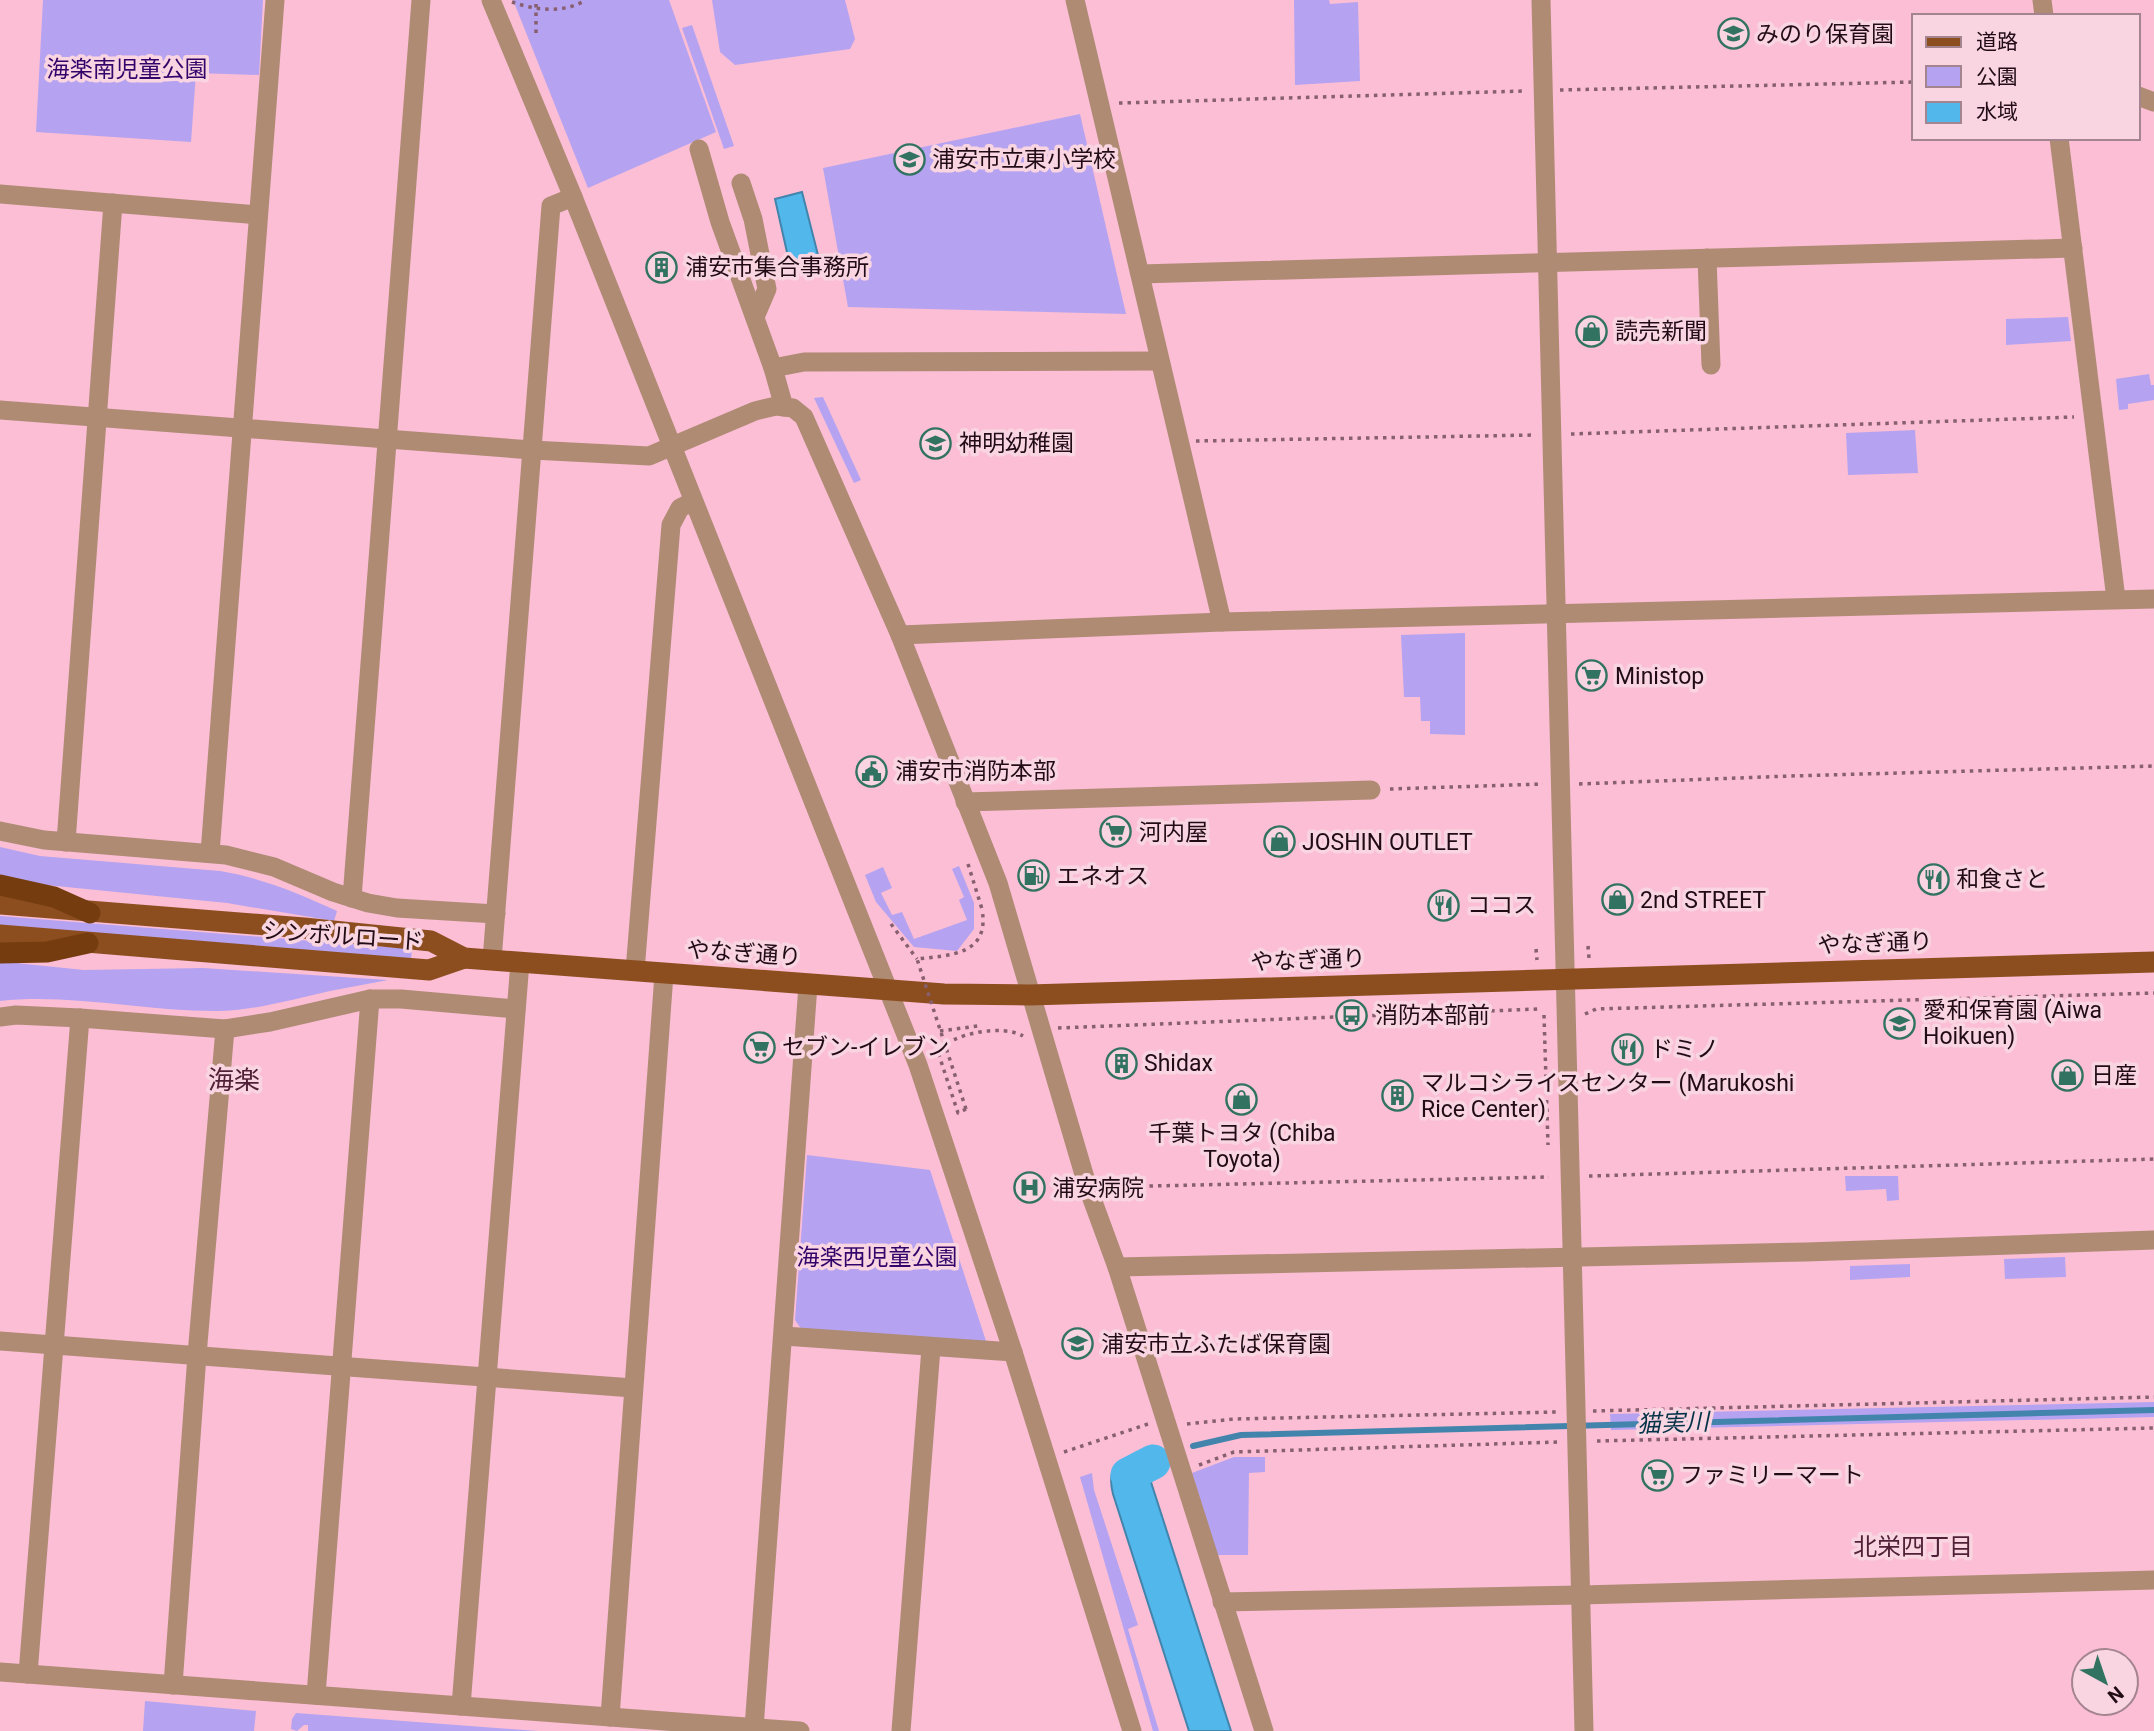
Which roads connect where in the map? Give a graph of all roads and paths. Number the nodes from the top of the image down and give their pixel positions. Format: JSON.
{"nodes":[{"id":1,"x":275,"y":0,"type":"edge"},
{"id":2,"x":421,"y":0,"type":"edge"},
{"id":3,"x":536,"y":0,"type":"edge"},
{"id":4,"x":586,"y":0,"type":"edge"},
{"id":5,"x":1075,"y":0,"type":"edge"},
{"id":6,"x":1541,"y":0,"type":"edge"},
{"id":7,"x":500,"y":1,"type":"edge"},
{"id":8,"x":536,"y":9,"type":"junction"},
{"id":9,"x":536,"y":33,"type":"dead end"},
{"id":10,"x":1912,"y":82,"type":"edge"},
{"id":11,"x":1543,"y":90,"type":"junction"},
{"id":12,"x":1100,"y":104,"type":"junction"},
{"id":13,"x":2059,"y":140,"type":"edge"},
{"id":14,"x":698,"y":149,"type":"dead end"},
{"id":15,"x":741,"y":183,"type":"dead end"},
{"id":16,"x":0,"y":194,"type":"edge"},
{"id":17,"x":573,"y":197,"type":"junction"},
{"id":18,"x":113,"y":203,"type":"junction"},
{"id":19,"x":258,"y":215,"type":"junction"},
{"id":20,"x":2073,"y":248,"type":"junction"},
{"id":21,"x":1707,"y":258,"type":"junction"},
{"id":22,"x":1548,"y":263,"type":"junction"},
{"id":23,"x":1139,"y":274,"type":"junction"},
{"id":24,"x":755,"y":317,"type":"junction"},
{"id":25,"x":1160,"y":360,"type":"junction"},
{"id":26,"x":1711,"y":365,"type":"dead end"},
{"id":27,"x":773,"y":368,"type":"junction"},
{"id":28,"x":784,"y":407,"type":"junction"},
{"id":29,"x":0,"y":410,"type":"edge"},
{"id":30,"x":2094,"y":416,"type":"junction"},
{"id":31,"x":97,"y":417,"type":"junction"},
{"id":32,"x":242,"y":428,"type":"junction"},
{"id":33,"x":1564,"y":434,"type":"dead end"},
{"id":34,"x":1540,"y":435,"type":"dead end"},
{"id":35,"x":387,"y":439,"type":"junction"},
{"id":36,"x":1179,"y":441,"type":"junction"},
{"id":37,"x":671,"y":448,"type":"junction"},
{"id":38,"x":533,"y":450,"type":"junction"},
{"id":39,"x":692,"y":502,"type":"junction"},
{"id":40,"x":2154,"y":599,"type":"edge"},
{"id":41,"x":2116,"y":600,"type":"junction"},
{"id":42,"x":1557,"y":615,"type":"junction"},
{"id":43,"x":1222,"y":622,"type":"junction"},
{"id":44,"x":900,"y":635,"type":"junction"},
{"id":45,"x":2154,"y":766,"type":"edge"},
{"id":46,"x":1545,"y":784,"type":"dead end"},
{"id":47,"x":1575,"y":785,"type":"dead end"},
{"id":48,"x":1371,"y":790,"type":"joint"},
{"id":49,"x":965,"y":802,"type":"junction"},
{"id":50,"x":0,"y":831,"type":"edge"},
{"id":51,"x":66,"y":842,"type":"junction"},
{"id":52,"x":210,"y":853,"type":"junction"},
{"id":53,"x":970,"y":871,"type":"dead end"},
{"id":54,"x":0,"y":885,"type":"edge"},
{"id":55,"x":352,"y":898,"type":"junction"},
{"id":56,"x":0,"y":904,"type":"edge"},
{"id":57,"x":90,"y":913,"type":"junction"},
{"id":58,"x":496,"y":915,"type":"junction"},
{"id":59,"x":891,"y":924,"type":"dead end"},
{"id":60,"x":0,"y":935,"type":"edge"},
{"id":61,"x":88,"y":943,"type":"junction"},
{"id":62,"x":0,"y":953,"type":"edge"},
{"id":63,"x":464,"y":958,"type":"junction"},
{"id":64,"x":917,"y":958,"type":"junction"},
{"id":65,"x":492,"y":960,"type":"junction"},
{"id":66,"x":520,"y":962,"type":"junction"},
{"id":67,"x":2154,"y":962,"type":"edge"},
{"id":68,"x":635,"y":971,"type":"junction"},
{"id":69,"x":664,"y":974,"type":"junction"},
{"id":70,"x":1564,"y":978,"type":"junction"},
{"id":71,"x":808,"y":985,"type":"junction"},
{"id":72,"x":888,"y":990,"type":"junction"},
{"id":73,"x":2154,"y":993,"type":"edge"},
{"id":74,"x":1029,"y":995,"type":"junction"},
{"id":75,"x":370,"y":999,"type":"junction"},
{"id":76,"x":516,"y":1009,"type":"junction"},
{"id":77,"x":1538,"y":1009,"type":"dead end"},
{"id":78,"x":1544,"y":1015,"type":"dead end"},
{"id":79,"x":1583,"y":1015,"type":"dead end"},
{"id":80,"x":0,"y":1017,"type":"edge"},
{"id":81,"x":80,"y":1018,"type":"junction"},
{"id":82,"x":978,"y":1026,"type":"dead end"},
{"id":83,"x":225,"y":1029,"type":"junction"},
{"id":84,"x":940,"y":1031,"type":"junction"},
{"id":85,"x":1043,"y":1040,"type":"junction"},
{"id":86,"x":1548,"y":1154,"type":"dead end"},
{"id":87,"x":2154,"y":1159,"type":"edge"},
{"id":88,"x":1549,"y":1166,"type":"dead end"},
{"id":89,"x":1586,"y":1176,"type":"dead end"},
{"id":90,"x":1088,"y":1188,"type":"junction"},
{"id":91,"x":2154,"y":1240,"type":"edge"},
{"id":92,"x":1572,"y":1255,"type":"junction"},
{"id":93,"x":1117,"y":1267,"type":"junction"},
{"id":94,"x":784,"y":1336,"type":"junction"},
{"id":95,"x":0,"y":1341,"type":"edge"},
{"id":96,"x":54,"y":1345,"type":"junction"},
{"id":97,"x":931,"y":1348,"type":"junction"},
{"id":98,"x":1013,"y":1352,"type":"junction"},
{"id":99,"x":197,"y":1355,"type":"junction"},
{"id":100,"x":343,"y":1366,"type":"junction"},
{"id":101,"x":487,"y":1377,"type":"junction"},
{"id":102,"x":633,"y":1388,"type":"junction"},
{"id":103,"x":2154,"y":1397,"type":"edge"},
{"id":104,"x":1575,"y":1411,"type":"junction"},
{"id":105,"x":1167,"y":1425,"type":"junction"},
{"id":106,"x":2154,"y":1428,"type":"edge"},
{"id":107,"x":1597,"y":1441,"type":"dead end"},
{"id":108,"x":1567,"y":1442,"type":"junction"},
{"id":109,"x":1064,"y":1452,"type":"dead end"},
{"id":110,"x":1181,"y":1472,"type":"junction"},
{"id":111,"x":2154,"y":1580,"type":"edge"},
{"id":112,"x":1581,"y":1595,"type":"junction"},
{"id":113,"x":1222,"y":1602,"type":"junction"},
{"id":114,"x":0,"y":1672,"type":"edge"},
{"id":115,"x":28,"y":1674,"type":"junction"},
{"id":116,"x":173,"y":1685,"type":"junction"},
{"id":117,"x":316,"y":1695,"type":"junction"},
{"id":118,"x":461,"y":1706,"type":"junction"},
{"id":119,"x":610,"y":1717,"type":"junction"},
{"id":120,"x":754,"y":1728,"type":"junction"},
{"id":121,"x":800,"y":1731,"type":"edge"},
{"id":122,"x":901,"y":1731,"type":"edge"},
{"id":123,"x":1132,"y":1731,"type":"edge"},
{"id":124,"x":1264,"y":1731,"type":"edge"},
{"id":125,"x":1584,"y":1731,"type":"edge"}],
"edges":[{"from":1,"to":19,"type":"street"},
{"from":2,"to":35,"type":"street"},
{"from":3,"to":8,"type":"path"},
{"from":4,"to":8,"type":"path"},
{"from":5,"to":12,"type":"street"},
{"from":6,"to":11,"type":"street"},
{"from":7,"to":8,"type":"path"},
{"from":7,"to":17,"type":"street"},
{"from":8,"to":9,"type":"path"},
{"from":10,"to":11,"type":"path"},
{"from":11,"to":12,"type":"path"},
{"from":11,"to":22,"type":"street"},
{"from":12,"to":23,"type":"street"},
{"from":13,"to":20,"type":"street"},
{"from":14,"to":24,"type":"street"},
{"from":15,"to":24,"type":"street"},
{"from":16,"to":18,"type":"street"},
{"from":17,"to":37,"type":"street"},
{"from":17,"to":38,"type":"street"},
{"from":18,"to":19,"type":"street"},
{"from":18,"to":31,"type":"street"},
{"from":19,"to":32,"type":"street"},
{"from":20,"to":21,"type":"street"},
{"from":20,"to":30,"type":"street"},
{"from":21,"to":22,"type":"street"},
{"from":21,"to":26,"type":"street"},
{"from":22,"to":23,"type":"street"},
{"from":22,"to":42,"type":"street"},
{"from":23,"to":25,"type":"street"},
{"from":24,"to":27,"type":"street"},
{"from":25,"to":27,"type":"street"},
{"from":25,"to":36,"type":"street"},
{"from":27,"to":28,"type":"street"},
{"from":28,"to":37,"type":"street"},
{"from":28,"to":44,"type":"street"},
{"from":29,"to":31,"type":"street"},
{"from":30,"to":33,"type":"path"},
{"from":30,"to":41,"type":"street"},
{"from":31,"to":32,"type":"street"},
{"from":31,"to":51,"type":"street"},
{"from":32,"to":35,"type":"street"},
{"from":32,"to":52,"type":"street"},
{"from":34,"to":36,"type":"path"},
{"from":35,"to":38,"type":"street"},
{"from":35,"to":55,"type":"street"},
{"from":36,"to":43,"type":"street"},
{"from":37,"to":38,"type":"street"},
{"from":37,"to":39,"type":"street"},
{"from":38,"to":58,"type":"street"},
{"from":39,"to":68,"type":"street"},
{"from":39,"to":72,"type":"street"},
{"from":40,"to":41,"type":"street"},
{"from":41,"to":42,"type":"street"},
{"from":42,"to":43,"type":"street"},
{"from":42,"to":70,"type":"street"},
{"from":43,"to":44,"type":"street"},
{"from":44,"to":49,"type":"street"},
{"from":45,"to":47,"type":"path"},
{"from":46,"to":48,"type":"path"},
{"from":48,"to":49,"type":"street"},
{"from":49,"to":74,"type":"street"},
{"from":50,"to":51,"type":"street"},
{"from":51,"to":52,"type":"street"},
{"from":52,"to":55,"type":"street"},
{"from":53,"to":64,"type":"path","bridge":true},
{"from":54,"to":57,"type":"highway"},
{"from":55,"to":58,"type":"street"},
{"from":56,"to":57,"type":"main road","name":"シンボルロード"},
{"from":57,"to":63,"type":"main road","name":"シンボルロード"},
{"from":58,"to":65,"type":"street"},
{"from":59,"to":64,"type":"path"},
{"from":60,"to":61,"type":"main road","name":"シンボルロード"},
{"from":61,"to":62,"type":"highway"},
{"from":61,"to":63,"type":"main road","name":"シンボルロード"},
{"from":63,"to":65,"type":"main road","name":"やなぎ通り"},
{"from":64,"to":84,"type":"path","bridge":true},
{"from":65,"to":66,"type":"main road","name":"やなぎ通り"},
{"from":66,"to":68,"type":"main road","name":"やなぎ通り"},
{"from":66,"to":76,"type":"street"},
{"from":67,"to":70,"type":"main road","name":"やなぎ通り"},
{"from":68,"to":69,"type":"main road","name":"やなぎ通り"},
{"from":69,"to":71,"type":"main road","name":"やなぎ通り"},
{"from":69,"to":102,"type":"street"},
{"from":70,"to":74,"type":"main road","name":"やなぎ通り"},
{"from":70,"to":92,"type":"street"},
{"from":71,"to":72,"type":"main road","name":"やなぎ通り"},
{"from":71,"to":94,"type":"street"},
{"from":72,"to":74,"type":"main road","name":"やなぎ通り"},
{"from":72,"to":98,"type":"street"},
{"from":73,"to":79,"type":"path"},
{"from":74,"to":85,"type":"street"},
{"from":75,"to":76,"type":"street"},
{"from":75,"to":83,"type":"street"},
{"from":75,"to":100,"type":"street"},
{"from":76,"to":101,"type":"street"},
{"from":77,"to":85,"type":"path"},
{"from":78,"to":86,"type":"path"},
{"from":80,"to":81,"type":"street"},
{"from":81,"to":83,"type":"street"},
{"from":81,"to":96,"type":"street"},
{"from":82,"to":84,"type":"path"},
{"from":83,"to":99,"type":"street"},
{"from":84,"to":85,"type":"path","bridge":true},
{"from":85,"to":90,"type":"street"},
{"from":87,"to":89,"type":"path"},
{"from":88,"to":90,"type":"path"},
{"from":90,"to":93,"type":"street"},
{"from":91,"to":92,"type":"street"},
{"from":92,"to":93,"type":"street"},
{"from":92,"to":104,"type":"street"},
{"from":93,"to":105,"type":"street"},
{"from":94,"to":97,"type":"street"},
{"from":94,"to":120,"type":"street"},
{"from":95,"to":96,"type":"street"},
{"from":96,"to":99,"type":"street"},
{"from":96,"to":115,"type":"street"},
{"from":97,"to":98,"type":"street"},
{"from":97,"to":122,"type":"street"},
{"from":98,"to":123,"type":"street"},
{"from":99,"to":100,"type":"street"},
{"from":99,"to":116,"type":"street"},
{"from":100,"to":101,"type":"street"},
{"from":100,"to":117,"type":"street"},
{"from":101,"to":102,"type":"street"},
{"from":101,"to":118,"type":"street"},
{"from":102,"to":119,"type":"street"},
{"from":103,"to":104,"type":"path"},
{"from":104,"to":105,"type":"path"},
{"from":104,"to":108,"type":"street"},
{"from":105,"to":109,"type":"path"},
{"from":105,"to":110,"type":"street"},
{"from":106,"to":107,"type":"path"},
{"from":108,"to":110,"type":"path"},
{"from":108,"to":112,"type":"street"},
{"from":110,"to":113,"type":"street"},
{"from":111,"to":112,"type":"street"},
{"from":112,"to":113,"type":"street"},
{"from":112,"to":125,"type":"street"},
{"from":113,"to":124,"type":"street"},
{"from":114,"to":115,"type":"street"},
{"from":115,"to":116,"type":"street"},
{"from":116,"to":117,"type":"street"},
{"from":117,"to":118,"type":"street"},
{"from":118,"to":119,"type":"street"},
{"from":119,"to":120,"type":"street"},
{"from":120,"to":121,"type":"street"}]}
